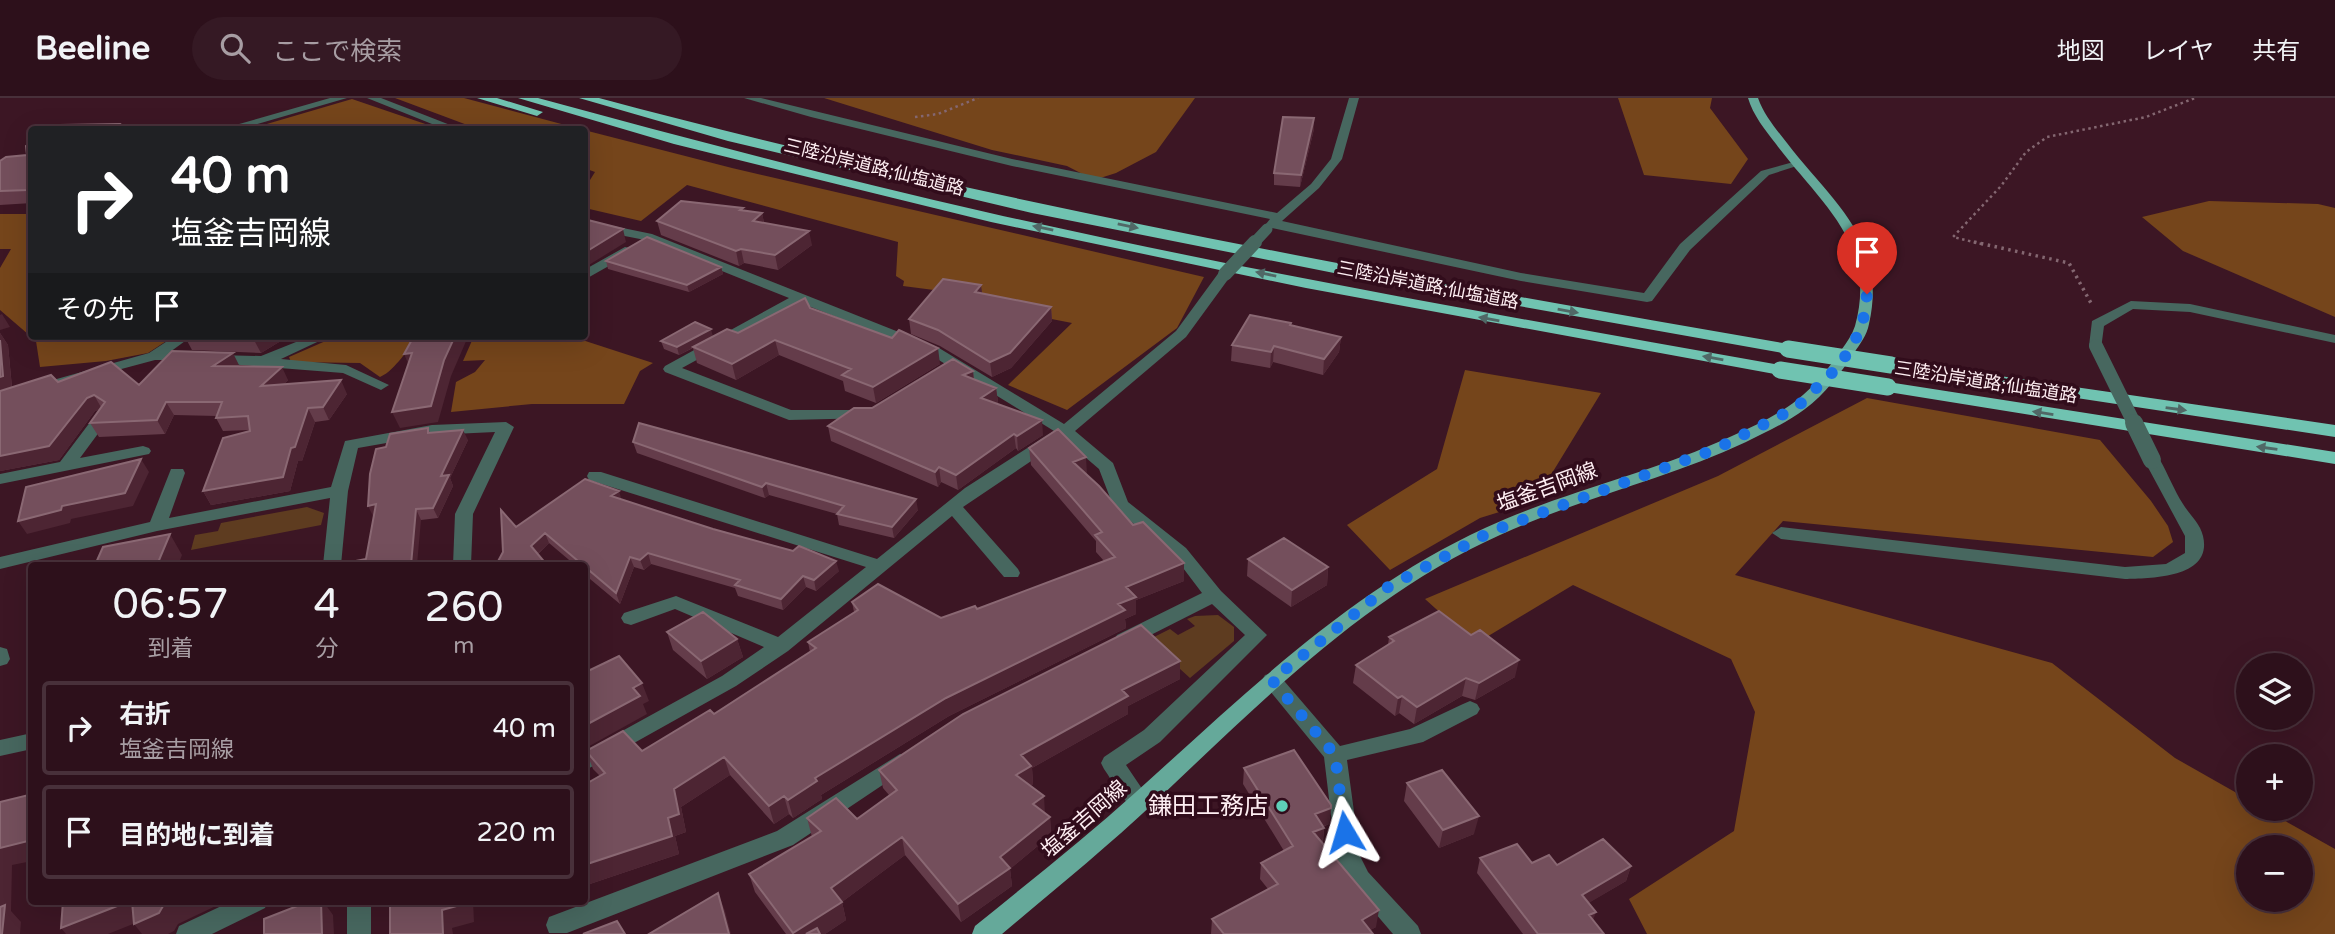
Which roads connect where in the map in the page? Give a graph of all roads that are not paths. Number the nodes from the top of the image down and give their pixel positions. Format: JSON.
{"nodes":[{"id":1,"x":342,"y":98,"type":"edge"},
{"id":2,"x":373,"y":98,"type":"edge"},
{"id":3,"x":483,"y":98,"type":"edge"},
{"id":4,"x":524,"y":98,"type":"edge"},
{"id":5,"x":585,"y":98,"type":"edge"},
{"id":6,"x":618,"y":98,"type":"edge"},
{"id":7,"x":749,"y":98,"type":"edge"},
{"id":8,"x":1354,"y":98,"type":"edge"},
{"id":9,"x":1753,"y":98,"type":"edge"},
{"id":10,"x":238,"y":126,"type":"edge"},
{"id":11,"x":447,"y":126,"type":"edge"},
{"id":12,"x":816,"y":158,"type":"junction"},
{"id":13,"x":1797,"y":164,"type":"junction"},
{"id":14,"x":806,"y":173,"type":"junction"},
{"id":15,"x":1272,"y":223,"type":"junction"},
{"id":16,"x":588,"y":225,"type":"edge"},
{"id":17,"x":648,"y":237,"type":"junction"},
{"id":18,"x":588,"y":274,"type":"edge"},
{"id":19,"x":800,"y":298,"type":"junction"},
{"id":20,"x":2335,"y":339,"type":"edge"},
{"id":21,"x":179,"y":340,"type":"edge"},
{"id":22,"x":313,"y":340,"type":"edge"},
{"id":23,"x":155,"y":356,"type":"junction"},
{"id":24,"x":263,"y":361,"type":"junction"},
{"id":25,"x":381,"y":385,"type":"dead end"},
{"id":26,"x":0,"y":400,"type":"edge"},
{"id":27,"x":884,"y":408,"type":"edge"},
{"id":28,"x":103,"y":416,"type":"edge"},
{"id":29,"x":1065,"y":431,"type":"junction"},
{"id":30,"x":2335,"y":431,"type":"edge"},
{"id":31,"x":143,"y":451,"type":"dead end"},
{"id":32,"x":2335,"y":458,"type":"edge"},
{"id":33,"x":65,"y":467,"type":"junction"},
{"id":34,"x":177,"y":473,"type":"dead end"},
{"id":35,"x":595,"y":476,"type":"dead end"},
{"id":36,"x":0,"y":479,"type":"edge"},
{"id":37,"x":340,"y":491,"type":"junction"},
{"id":38,"x":953,"y":506,"type":"junction"},
{"id":39,"x":158,"y":526,"type":"junction"},
{"id":40,"x":1781,"y":533,"type":"dead end"},
{"id":41,"x":332,"y":562,"type":"edge"},
{"id":42,"x":462,"y":562,"type":"edge"},
{"id":43,"x":0,"y":563,"type":"edge"},
{"id":44,"x":878,"y":565,"type":"junction"},
{"id":45,"x":1011,"y":573,"type":"dead end"},
{"id":46,"x":1214,"y":595,"type":"junction"},
{"id":47,"x":631,"y":618,"type":"dead end"},
{"id":48,"x":780,"y":646,"type":"junction"},
{"id":49,"x":1104,"y":651,"type":"edge"},
{"id":50,"x":1272,"y":680,"type":"junction"},
{"id":51,"x":1470,"y":709,"type":"dead end"},
{"id":52,"x":28,"y":742,"type":"edge"},
{"id":53,"x":0,"y":748,"type":"edge"},
{"id":54,"x":911,"y":755,"type":"edge"},
{"id":55,"x":1335,"y":755,"type":"junction"},
{"id":56,"x":588,"y":761,"type":"edge"},
{"id":57,"x":1140,"y":802,"type":"junction"},
{"id":58,"x":248,"y":905,"type":"edge"},
{"id":59,"x":359,"y":905,"type":"edge"},
{"id":60,"x":558,"y":925,"type":"dead end"},
{"id":61,"x":188,"y":934,"type":"edge"},
{"id":62,"x":359,"y":934,"type":"edge"},
{"id":63,"x":984,"y":934,"type":"edge"},
{"id":64,"x":1409,"y":934,"type":"edge"}],
"edges":[{"from":1,"to":10,"type":"street"},
{"from":2,"to":11,"type":"street"},
{"from":3,"to":14,"type":"highway"},
{"from":4,"to":14,"type":"highway","name":"三陸沿岸道路;仙塩道路"},
{"from":5,"to":12,"type":"highway","name":"三陸沿岸道路;仙塩道路"},
{"from":6,"to":12,"type":"highway"},
{"from":7,"to":15,"type":"street"},
{"from":8,"to":15,"type":"street"},
{"from":9,"to":13,"type":"main road","name":"塩釜吉岡線"},
{"from":12,"to":30,"type":"highway","name":"三陸沿岸道路;仙塩道路","one_way":true,"bridge":true},
{"from":13,"to":15,"type":"street"},
{"from":13,"to":50,"type":"main road","name":"塩釜吉岡線"},
{"from":32,"to":14,"type":"highway","name":"三陸沿岸道路;仙塩道路","one_way":true,"bridge":true},
{"from":15,"to":29,"type":"street","bridge":true},
{"from":16,"to":17,"type":"street"},
{"from":17,"to":18,"type":"street"},
{"from":17,"to":19,"type":"street"},
{"from":19,"to":27,"type":"street"},
{"from":19,"to":29,"type":"street"},
{"from":20,"to":40,"type":"street","bridge":true},
{"from":21,"to":23,"type":"street"},
{"from":22,"to":24,"type":"street"},
{"from":23,"to":24,"type":"street"},
{"from":23,"to":26,"type":"street"},
{"from":24,"to":25,"type":"street"},
{"from":28,"to":33,"type":"street"},
{"from":29,"to":38,"type":"street"},
{"from":29,"to":46,"type":"street"},
{"from":31,"to":33,"type":"street"},
{"from":33,"to":36,"type":"street"},
{"from":34,"to":39,"type":"street"},
{"from":35,"to":44,"type":"street"},
{"from":37,"to":39,"type":"street"},
{"from":37,"to":41,"type":"street"},
{"from":37,"to":42,"type":"street"},
{"from":38,"to":44,"type":"street"},
{"from":38,"to":45,"type":"street"},
{"from":39,"to":43,"type":"street"},
{"from":44,"to":48,"type":"street"},
{"from":46,"to":49,"type":"street"},
{"from":46,"to":57,"type":"street"},
{"from":47,"to":48,"type":"street"},
{"from":48,"to":56,"type":"street"},
{"from":50,"to":55,"type":"street"},
{"from":50,"to":57,"type":"main road","name":"塩釜吉岡線"},
{"from":51,"to":55,"type":"street"},
{"from":52,"to":53,"type":"street"},
{"from":54,"to":60,"type":"street"},
{"from":55,"to":64,"type":"street"},
{"from":57,"to":63,"type":"main road","name":"塩釜吉岡線"},
{"from":58,"to":61,"type":"street"},
{"from":59,"to":62,"type":"street"}]}
